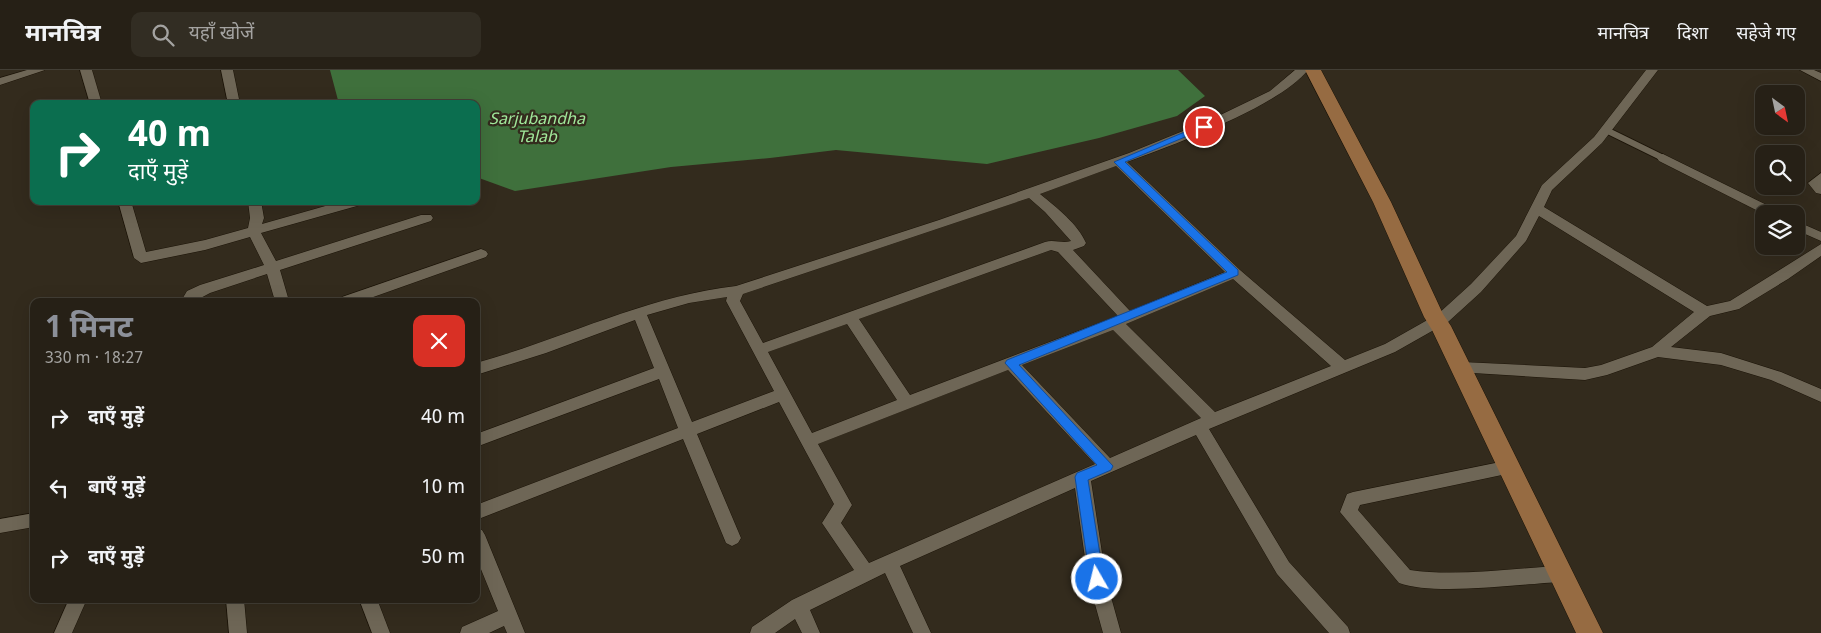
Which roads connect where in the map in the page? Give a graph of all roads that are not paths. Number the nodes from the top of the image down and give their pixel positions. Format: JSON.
{"nodes":[{"id":1,"x":39,"y":70,"type":"edge"},
{"id":2,"x":86,"y":70,"type":"edge"},
{"id":3,"x":227,"y":70,"type":"edge"},
{"id":4,"x":1302,"y":70,"type":"edge"},
{"id":5,"x":1313,"y":70,"type":"edge"},
{"id":6,"x":1652,"y":70,"type":"edge"},
{"id":7,"x":1806,"y":70,"type":"edge"},
{"id":8,"x":1821,"y":78,"type":"edge"},
{"id":9,"x":0,"y":82,"type":"edge"},
{"id":10,"x":95,"y":100,"type":"edge"},
{"id":11,"x":233,"y":100,"type":"edge"},
{"id":12,"x":1606,"y":130,"type":"junction"},
{"id":13,"x":1663,"y":158,"type":"joint"},
{"id":14,"x":1119,"y":162,"type":"junction"},
{"id":15,"x":1821,"y":177,"type":"edge"},
{"id":16,"x":1821,"y":190,"type":"edge"},
{"id":17,"x":1029,"y":192,"type":"junction"},
{"id":18,"x":125,"y":205,"type":"edge"},
{"id":19,"x":255,"y":205,"type":"edge"},
{"id":20,"x":345,"y":205,"type":"edge"},
{"id":21,"x":1756,"y":205,"type":"edge"},
{"id":22,"x":1536,"y":208,"type":"junction"},
{"id":23,"x":426,"y":218,"type":"dead end"},
{"id":24,"x":1805,"y":229,"type":"edge"},
{"id":25,"x":254,"y":232,"type":"junction"},
{"id":26,"x":1821,"y":237,"type":"edge"},
{"id":27,"x":1063,"y":248,"type":"junction"},
{"id":28,"x":1821,"y":249,"type":"edge"},
{"id":29,"x":482,"y":254,"type":"dead end"},
{"id":30,"x":272,"y":267,"type":"junction"},
{"id":31,"x":1235,"y":273,"type":"junction"},
{"id":32,"x":737,"y":291,"type":"junction"},
{"id":33,"x":370,"y":297,"type":"edge"},
{"id":34,"x":190,"y":298,"type":"edge"},
{"id":35,"x":281,"y":298,"type":"edge"},
{"id":36,"x":1705,"y":312,"type":"junction"},
{"id":37,"x":638,"y":313,"type":"junction"},
{"id":38,"x":850,"y":317,"type":"junction"},
{"id":39,"x":1122,"y":320,"type":"junction"},
{"id":40,"x":1438,"y":321,"type":"junction"},
{"id":41,"x":760,"y":350,"type":"junction"},
{"id":42,"x":1657,"y":351,"type":"junction"},
{"id":43,"x":1011,"y":363,"type":"junction"},
{"id":44,"x":1343,"y":367,"type":"junction"},
{"id":45,"x":480,"y":368,"type":"edge"},
{"id":46,"x":1462,"y":368,"type":"junction"},
{"id":47,"x":663,"y":371,"type":"junction"},
{"id":48,"x":783,"y":394,"type":"junction"},
{"id":49,"x":1821,"y":396,"type":"edge"},
{"id":50,"x":906,"y":403,"type":"junction"},
{"id":51,"x":1206,"y":423,"type":"junction"},
{"id":52,"x":688,"y":430,"type":"junction"},
{"id":53,"x":480,"y":440,"type":"edge"},
{"id":54,"x":808,"y":441,"type":"junction"},
{"id":55,"x":1107,"y":466,"type":"junction"},
{"id":56,"x":1510,"y":467,"type":"junction"},
{"id":57,"x":1082,"y":477,"type":"junction"},
{"id":58,"x":480,"y":511,"type":"edge"},
{"id":59,"x":30,"y":521,"type":"edge"},
{"id":60,"x":0,"y":526,"type":"edge"},
{"id":61,"x":732,"y":538,"type":"dead end"},
{"id":62,"x":480,"y":545,"type":"edge"},
{"id":63,"x":889,"y":562,"type":"junction"},
{"id":64,"x":866,"y":574,"type":"junction"},
{"id":65,"x":1561,"y":574,"type":"junction"},
{"id":66,"x":76,"y":603,"type":"edge"},
{"id":67,"x":235,"y":603,"type":"edge"},
{"id":68,"x":370,"y":603,"type":"edge"},
{"id":69,"x":799,"y":606,"type":"junction"},
{"id":70,"x":508,"y":615,"type":"junction"},
{"id":71,"x":63,"y":633,"type":"edge"},
{"id":72,"x":238,"y":633,"type":"edge"},
{"id":73,"x":381,"y":633,"type":"edge"},
{"id":74,"x":469,"y":633,"type":"edge"},
{"id":75,"x":516,"y":633,"type":"edge"},
{"id":76,"x":759,"y":633,"type":"edge"},
{"id":77,"x":811,"y":633,"type":"edge"},
{"id":78,"x":922,"y":633,"type":"edge"},
{"id":79,"x":1112,"y":633,"type":"edge"},
{"id":80,"x":1341,"y":633,"type":"edge"},
{"id":81,"x":1590,"y":633,"type":"edge"}],
"edges":[{"from":1,"to":9,"type":"street"},
{"from":2,"to":10,"type":"street"},
{"from":3,"to":11,"type":"street"},
{"from":4,"to":14,"type":"street"},
{"from":5,"to":40,"type":"street"},
{"from":6,"to":12,"type":"street"},
{"from":7,"to":8,"type":"street"},
{"from":12,"to":13,"type":"lane"},
{"from":12,"to":22,"type":"street"},
{"from":13,"to":21,"type":"street"},
{"from":14,"to":17,"type":"street"},
{"from":14,"to":31,"type":"street"},
{"from":15,"to":16,"type":"street"},
{"from":17,"to":27,"type":"street"},
{"from":17,"to":32,"type":"street"},
{"from":18,"to":25,"type":"street"},
{"from":19,"to":25,"type":"street"},
{"from":20,"to":25,"type":"street"},
{"from":22,"to":36,"type":"street"},
{"from":22,"to":40,"type":"street"},
{"from":23,"to":30,"type":"street"},
{"from":24,"to":26,"type":"street"},
{"from":25,"to":30,"type":"street"},
{"from":27,"to":38,"type":"street"},
{"from":27,"to":39,"type":"street"},
{"from":28,"to":36,"type":"street"},
{"from":29,"to":33,"type":"street"},
{"from":30,"to":34,"type":"street"},
{"from":30,"to":35,"type":"street"},
{"from":31,"to":39,"type":"street"},
{"from":31,"to":44,"type":"street"},
{"from":32,"to":37,"type":"street"},
{"from":32,"to":41,"type":"street"},
{"from":36,"to":42,"type":"street"},
{"from":37,"to":45,"type":"street"},
{"from":37,"to":47,"type":"street"},
{"from":38,"to":41,"type":"street"},
{"from":38,"to":50,"type":"street"},
{"from":39,"to":43,"type":"street"},
{"from":39,"to":51,"type":"street"},
{"from":40,"to":44,"type":"street"},
{"from":40,"to":46,"type":"street"},
{"from":41,"to":48,"type":"street"},
{"from":42,"to":46,"type":"street"},
{"from":42,"to":49,"type":"street"},
{"from":43,"to":50,"type":"street"},
{"from":43,"to":55,"type":"street"},
{"from":44,"to":51,"type":"street"},
{"from":46,"to":56,"type":"street"},
{"from":47,"to":52,"type":"street"},
{"from":47,"to":53,"type":"street"},
{"from":48,"to":52,"type":"street"},
{"from":48,"to":54,"type":"street"},
{"from":50,"to":54,"type":"street"},
{"from":51,"to":55,"type":"street"},
{"from":51,"to":80,"type":"street"},
{"from":52,"to":58,"type":"street"},
{"from":52,"to":61,"type":"street"},
{"from":54,"to":64,"type":"street"},
{"from":55,"to":57,"type":"street"},
{"from":56,"to":65,"type":"street"},
{"from":56,"to":65,"type":"street"},
{"from":57,"to":63,"type":"street"},
{"from":57,"to":79,"type":"street"},
{"from":59,"to":60,"type":"street"},
{"from":62,"to":70,"type":"street"},
{"from":63,"to":64,"type":"street"},
{"from":63,"to":78,"type":"street"},
{"from":64,"to":69,"type":"street"},
{"from":65,"to":81,"type":"street"},
{"from":66,"to":71,"type":"street"},
{"from":67,"to":72,"type":"street"},
{"from":68,"to":73,"type":"street"},
{"from":69,"to":76,"type":"street"},
{"from":69,"to":77,"type":"street"},
{"from":70,"to":74,"type":"street"},
{"from":70,"to":75,"type":"street"}]}
